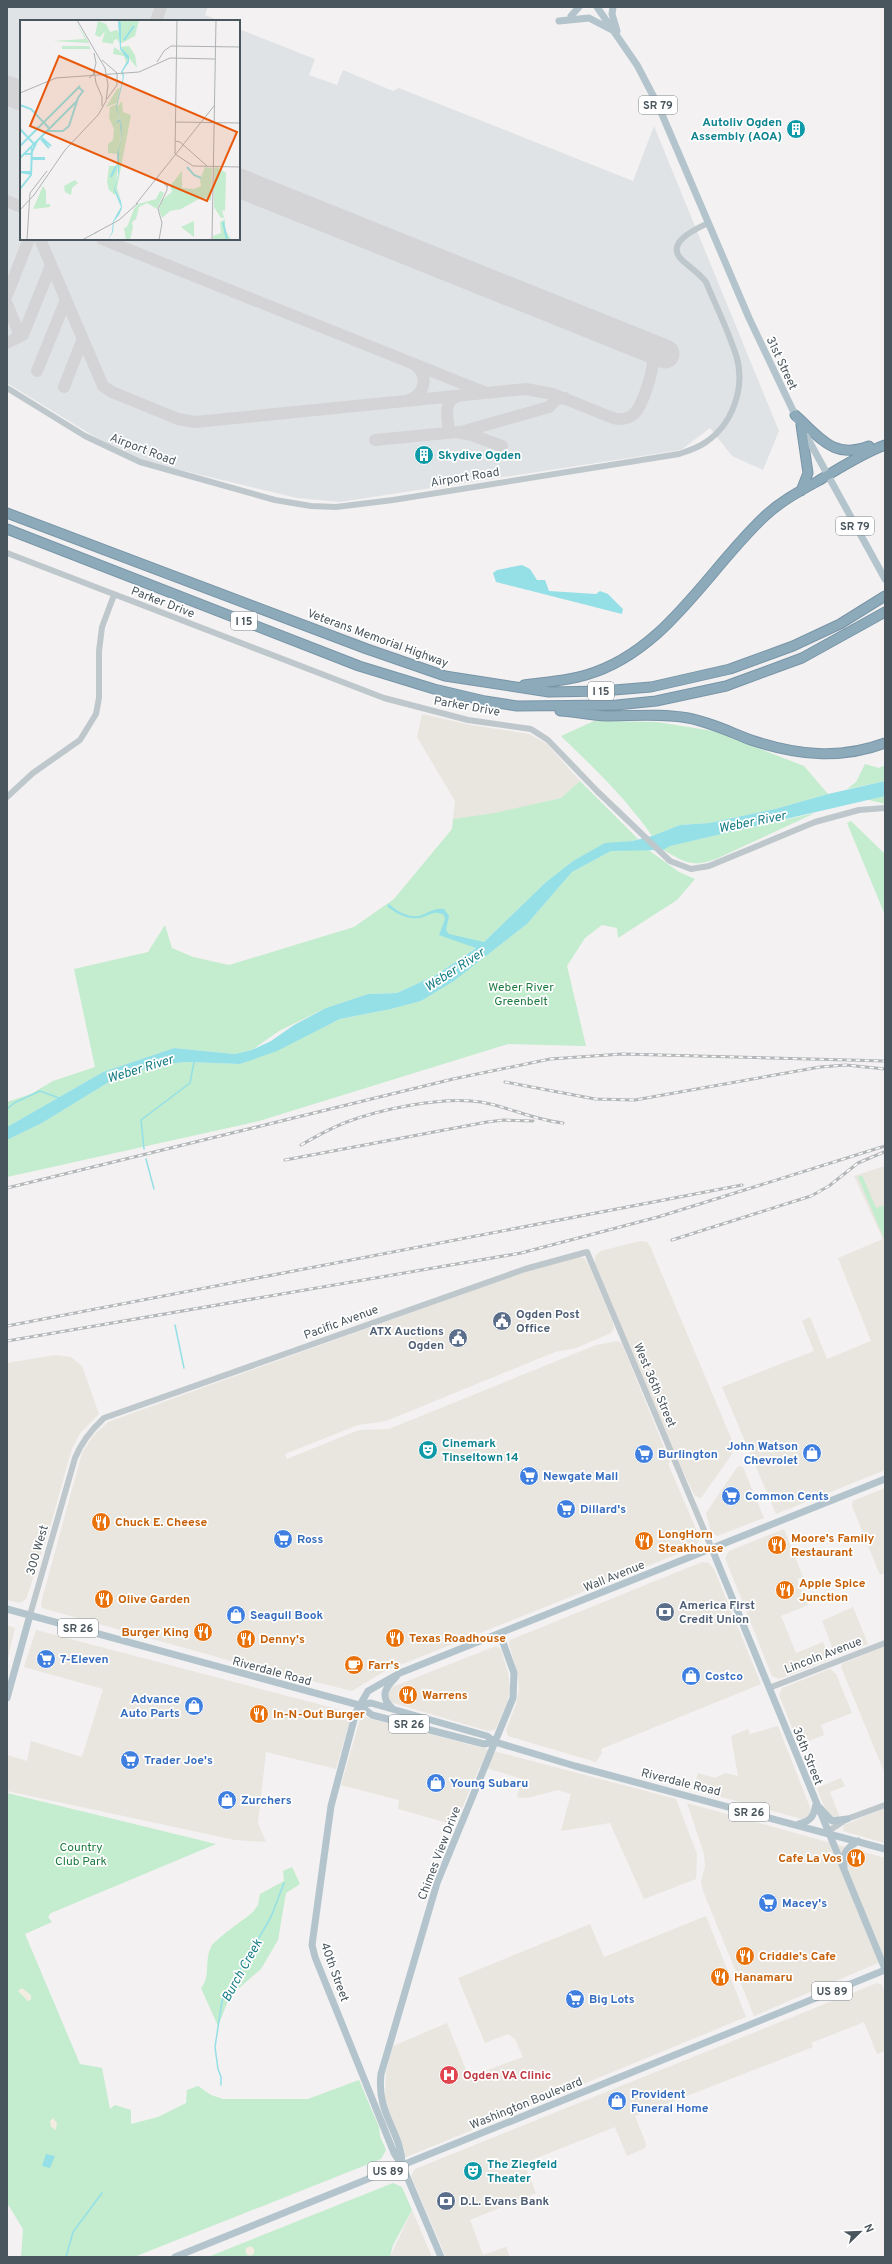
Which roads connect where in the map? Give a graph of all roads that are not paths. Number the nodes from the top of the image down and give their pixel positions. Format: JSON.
{"nodes":[{"id":1,"x":579,"y":7,"type":"edge"},
{"id":2,"x":597,"y":7,"type":"edge"},
{"id":3,"x":613,"y":7,"type":"edge"},
{"id":4,"x":571,"y":16,"type":"dead end"},
{"id":5,"x":558,"y":21,"type":"dead end"},
{"id":6,"x":617,"y":34,"type":"junction"},
{"id":7,"x":708,"y":224,"type":"junction"},
{"id":8,"x":7,"y":388,"type":"edge"},
{"id":9,"x":795,"y":415,"type":"junction"},
{"id":10,"x":801,"y":425,"type":"junction"},
{"id":11,"x":885,"y":441,"type":"edge"},
{"id":12,"x":885,"y":445,"type":"edge"},
{"id":13,"x":827,"y":476,"type":"junction"},
{"id":14,"x":801,"y":491,"type":"junction"},
{"id":15,"x":7,"y":513,"type":"edge"},
{"id":16,"x":7,"y":529,"type":"edge"},
{"id":17,"x":7,"y":553,"type":"edge"},
{"id":18,"x":884,"y":578,"type":"edge"},
{"id":19,"x":114,"y":595,"type":"junction"},
{"id":20,"x":885,"y":596,"type":"edge"},
{"id":21,"x":885,"y":612,"type":"edge"},
{"id":22,"x":512,"y":686,"type":"junction"},
{"id":23,"x":517,"y":706,"type":"junction"},
{"id":24,"x":885,"y":743,"type":"edge"},
{"id":25,"x":7,"y":797,"type":"edge"},
{"id":26,"x":885,"y":808,"type":"edge"},
{"id":27,"x":587,"y":1252,"type":"joint"},
{"id":28,"x":104,"y":1418,"type":"joint"},
{"id":29,"x":885,"y":1479,"type":"edge"},
{"id":30,"x":712,"y":1549,"type":"junction"},
{"id":31,"x":7,"y":1609,"type":"edge"},
{"id":32,"x":30,"y":1615,"type":"junction"},
{"id":33,"x":500,"y":1634,"type":"junction"},
{"id":34,"x":885,"y":1643,"type":"edge"},
{"id":35,"x":400,"y":1674,"type":"junction"},
{"id":36,"x":769,"y":1688,"type":"junction"},
{"id":37,"x":7,"y":1698,"type":"edge"},
{"id":38,"x":359,"y":1705,"type":"junction"},
{"id":39,"x":393,"y":1709,"type":"junction"},
{"id":40,"x":495,"y":1742,"type":"junction"},
{"id":41,"x":816,"y":1804,"type":"junction"},
{"id":42,"x":885,"y":1805,"type":"edge"},
{"id":43,"x":847,"y":1819,"type":"junction"},
{"id":44,"x":797,"y":1824,"type":"junction"},
{"id":45,"x":827,"y":1832,"type":"junction"},
{"id":46,"x":858,"y":1841,"type":"junction"},
{"id":47,"x":885,"y":1849,"type":"edge"},
{"id":48,"x":845,"y":1873,"type":"junction"},
{"id":49,"x":885,"y":1970,"type":"edge"},
{"id":50,"x":383,"y":2108,"type":"joint"},
{"id":51,"x":402,"y":2166,"type":"junction"},
{"id":52,"x":175,"y":2257,"type":"edge"},
{"id":53,"x":441,"y":2257,"type":"edge"}],
"edges":[{"from":1,"to":4,"type":"main road"},
{"from":2,"to":6,"type":"main road","number":"SR 79"},
{"from":3,"to":6,"type":"main road"},
{"from":5,"to":6,"type":"main road"},
{"from":6,"to":7,"type":"main road","name":"31st Street","number":"SR 79"},
{"from":7,"to":8,"type":"street","name":"Airport Road"},
{"from":7,"to":9,"type":"main road","name":"31st Street","number":"SR 79"},
{"from":9,"to":10,"type":"main road","name":"31st Street","number":"SR 79"},
{"from":9,"to":11,"type":"highway"},
{"from":10,"to":13,"type":"main road","name":"31st Street","number":"SR 79"},
{"from":10,"to":14,"type":"highway"},
{"from":12,"to":13,"type":"highway"},
{"from":13,"to":14,"type":"highway"},
{"from":13,"to":18,"type":"main road","name":"31st Street","number":"SR 79"},
{"from":14,"to":22,"type":"highway"},
{"from":15,"to":22,"type":"highway","name":"Veterans Memorial Highway","number":"I 15"},
{"from":16,"to":23,"type":"highway","number":"I 15"},
{"from":17,"to":19,"type":"street","name":"Parker Drive"},
{"from":19,"to":25,"type":"street"},
{"from":19,"to":26,"type":"street","name":"Parker Drive"},
{"from":20,"to":22,"type":"highway","name":"Veterans Memorial Highway","number":"I 15"},
{"from":21,"to":23,"type":"highway","number":"I 15"},
{"from":23,"to":24,"type":"highway"},
{"from":27,"to":28,"type":"street","name":"Pacific Avenue"},
{"from":27,"to":30,"type":"street","name":"West 36th Street"},
{"from":28,"to":32,"type":"street","name":"300 West"},
{"from":29,"to":30,"type":"main road","name":"Wall Avenue"},
{"from":30,"to":33,"type":"main road","name":"Wall Avenue"},
{"from":30,"to":36,"type":"main road","name":"36th Street"},
{"from":31,"to":32,"type":"main road","number":"SR 26"},
{"from":32,"to":37,"type":"main road","name":"300 West"},
{"from":32,"to":38,"type":"main road","name":"Riverdale Road","number":"SR 26"},
{"from":33,"to":35,"type":"main road","name":"Wall Avenue"},
{"from":33,"to":40,"type":"main road","name":"Chimes View Drive"},
{"from":34,"to":36,"type":"street","name":"Lincoln Avenue"},
{"from":35,"to":38,"type":"main road","name":"Wall Avenue"},
{"from":35,"to":39,"type":"main road"},
{"from":36,"to":41,"type":"main road","name":"36th Street"},
{"from":38,"to":39,"type":"main road","name":"Riverdale Road","number":"SR 26"},
{"from":38,"to":40,"type":"main road","name":"Riverdale Road","number":"SR 26"},
{"from":38,"to":51,"type":"main road","name":"40th Street"},
{"from":39,"to":40,"type":"main road","name":"Riverdale Road","number":"SR 26"},
{"from":40,"to":44,"type":"main road","name":"Riverdale Road","number":"SR 26"},
{"from":40,"to":50,"type":"main road","name":"Chimes View Drive"},
{"from":41,"to":43,"type":"main road"},
{"from":41,"to":44,"type":"main road"},
{"from":41,"to":45,"type":"main road","name":"36th Street"},
{"from":42,"to":43,"type":"street"},
{"from":43,"to":45,"type":"street"},
{"from":44,"to":45,"type":"main road","name":"Riverdale Road","number":"SR 26"},
{"from":45,"to":46,"type":"main road","name":"Riverdale Road","number":"SR 26"},
{"from":45,"to":48,"type":"main road","name":"36th Street"},
{"from":46,"to":47,"type":"main road","name":"Riverdale Road","number":"SR 26"},
{"from":46,"to":48,"type":"main road"},
{"from":48,"to":49,"type":"main road","name":"36th Street"},
{"from":49,"to":51,"type":"main road","name":"Washington Boulevard","number":"US 89"},
{"from":50,"to":51,"type":"main road","name":"40th Street"},
{"from":51,"to":52,"type":"main road","name":"Washington Boulevard","number":"US 89"},
{"from":51,"to":53,"type":"main road","name":"40th Street"}]}
